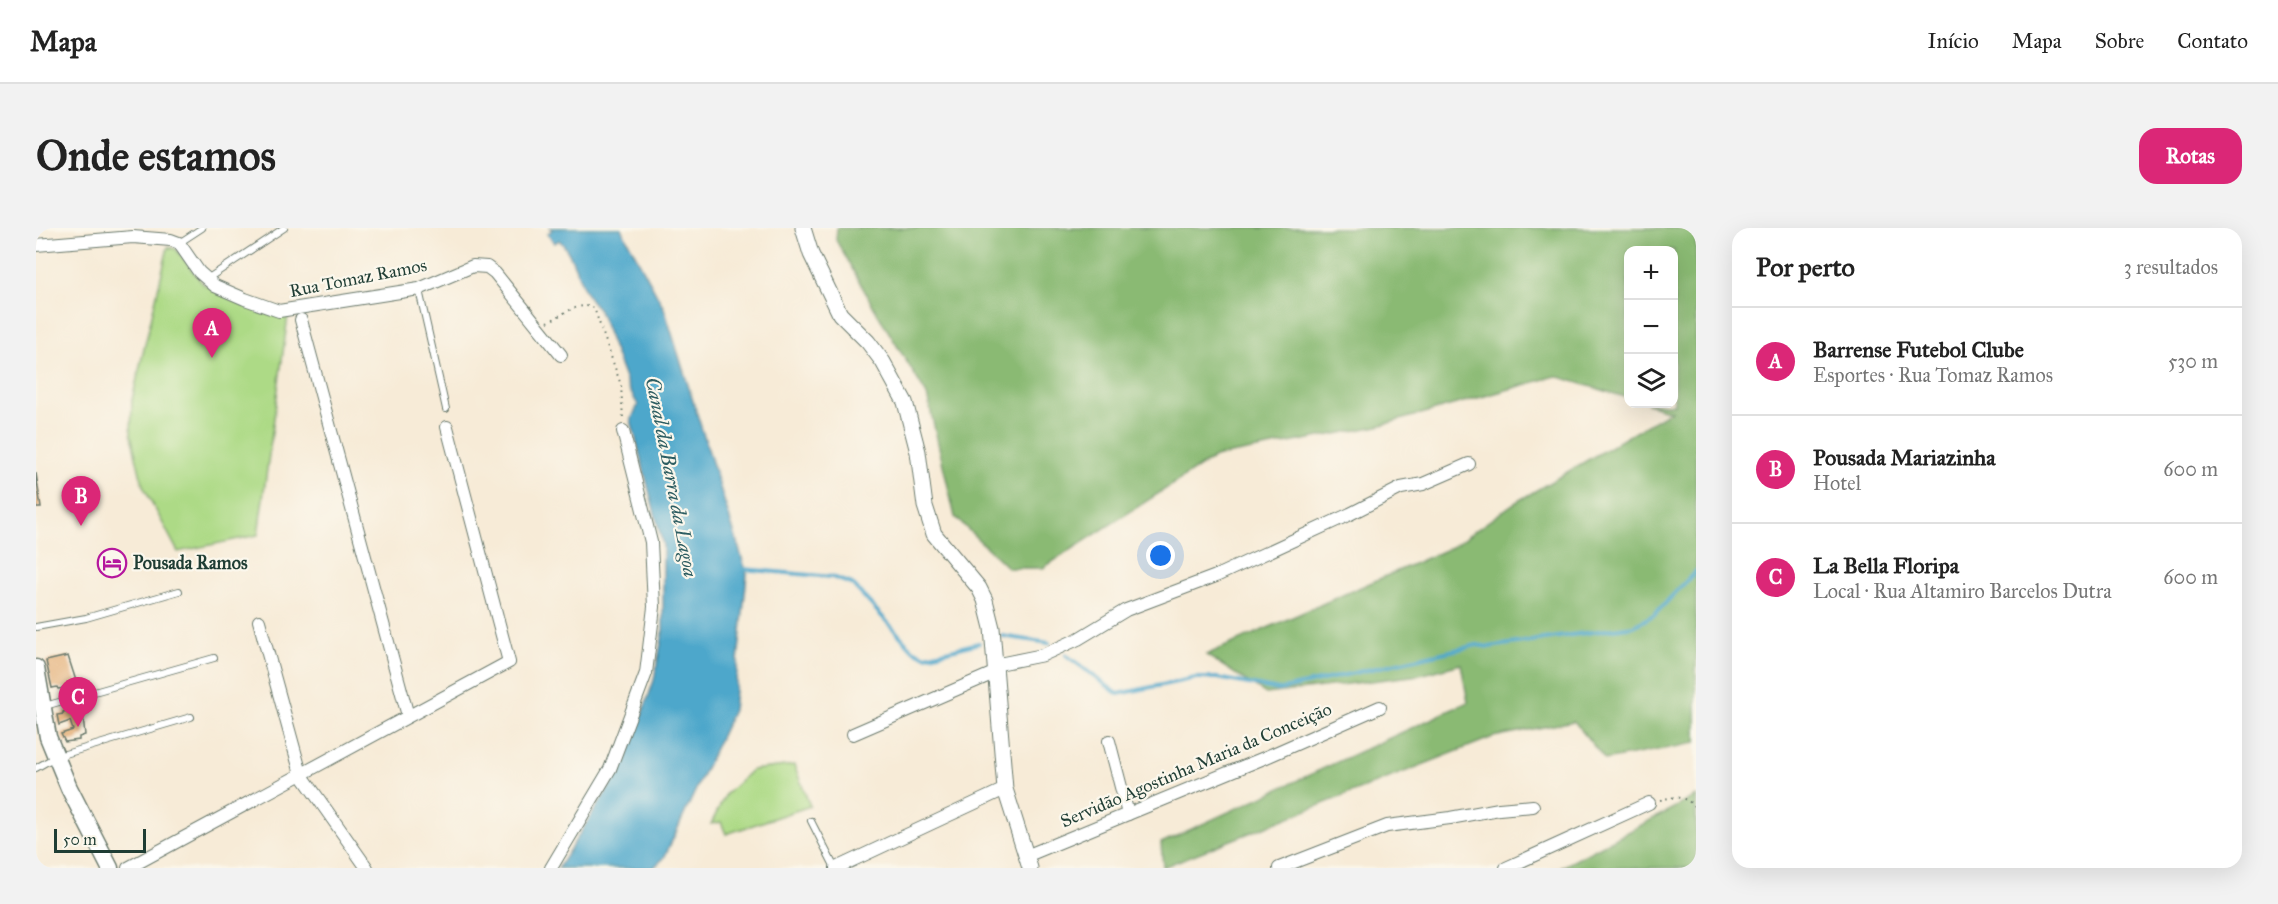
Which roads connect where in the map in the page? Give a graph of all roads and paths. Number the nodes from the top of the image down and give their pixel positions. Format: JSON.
{"nodes":[{"id":1,"x":202,"y":228,"type":"edge"},
{"id":2,"x":284,"y":228,"type":"edge"},
{"id":3,"x":803,"y":228,"type":"edge"},
{"id":4,"x":179,"y":243,"type":"junction"},
{"id":5,"x":36,"y":245,"type":"edge"},
{"id":6,"x":206,"y":279,"type":"junction"},
{"id":7,"x":419,"y":289,"type":"junction"},
{"id":8,"x":301,"y":320,"type":"dead end"},
{"id":9,"x":538,"y":327,"type":"junction"},
{"id":10,"x":561,"y":355,"type":"dead end"},
{"id":11,"x":446,"y":409,"type":"dead end"},
{"id":12,"x":447,"y":427,"type":"dead end"},
{"id":13,"x":623,"y":431,"type":"joint"},
{"id":14,"x":1469,"y":464,"type":"dead end"},
{"id":15,"x":179,"y":591,"type":"dead end"},
{"id":16,"x":259,"y":621,"type":"dead end"},
{"id":17,"x":36,"y":627,"type":"edge"},
{"id":18,"x":214,"y":658,"type":"dead end"},
{"id":19,"x":36,"y":668,"type":"edge"},
{"id":20,"x":994,"y":669,"type":"junction"},
{"id":21,"x":1380,"y":707,"type":"dead end"},
{"id":22,"x":40,"y":713,"type":"edge"},
{"id":23,"x":408,"y":716,"type":"junction"},
{"id":24,"x":191,"y":717,"type":"dead end"},
{"id":25,"x":853,"y":734,"type":"dead end"},
{"id":26,"x":1108,"y":741,"type":"dead end"},
{"id":27,"x":56,"y":757,"type":"junction"},
{"id":28,"x":36,"y":768,"type":"edge"},
{"id":29,"x":301,"y":774,"type":"junction"},
{"id":30,"x":1005,"y":789,"type":"junction"},
{"id":31,"x":1649,"y":803,"type":"joint"},
{"id":32,"x":1533,"y":806,"type":"dead end"},
{"id":33,"x":1696,"y":807,"type":"edge"},
{"id":34,"x":1128,"y":814,"type":"junction"},
{"id":35,"x":811,"y":821,"type":"dead end"},
{"id":36,"x":1028,"y":862,"type":"edge"},
{"id":37,"x":110,"y":868,"type":"edge"},
{"id":38,"x":128,"y":868,"type":"edge"},
{"id":39,"x":367,"y":868,"type":"edge"},
{"id":40,"x":551,"y":868,"type":"edge"},
{"id":41,"x":835,"y":868,"type":"edge"},
{"id":42,"x":1279,"y":868,"type":"edge"},
{"id":43,"x":1506,"y":868,"type":"edge"}],
"edges":[{"from":1,"to":4,"type":"lane"},
{"from":2,"to":6,"type":"lane"},
{"from":3,"to":20,"type":"street"},
{"from":4,"to":5,"type":"street"},
{"from":4,"to":6,"type":"street","name":"Rua Tomaz Ramos"},
{"from":6,"to":7,"type":"street","name":"Rua Tomaz Ramos"},
{"from":7,"to":9,"type":"street","name":"Rua Tomaz Ramos"},
{"from":7,"to":11,"type":"lane"},
{"from":8,"to":23,"type":"street"},
{"from":9,"to":10,"type":"street","name":"Rua Tomaz Ramos"},
{"from":9,"to":13,"type":"path"},
{"from":12,"to":23,"type":"street"},
{"from":13,"to":40,"type":"street"},
{"from":14,"to":20,"type":"street"},
{"from":15,"to":17,"type":"lane"},
{"from":16,"to":29,"type":"street"},
{"from":18,"to":22,"type":"lane"},
{"from":19,"to":22,"type":"main road"},
{"from":20,"to":25,"type":"street"},
{"from":20,"to":30,"type":"street"},
{"from":21,"to":34,"type":"street","name":"Servidão Agostinha Maria da Conceição"},
{"from":22,"to":27,"type":"main road"},
{"from":23,"to":29,"type":"street"},
{"from":24,"to":27,"type":"lane"},
{"from":26,"to":34,"type":"street"},
{"from":27,"to":28,"type":"lane"},
{"from":27,"to":37,"type":"main road"},
{"from":29,"to":38,"type":"street"},
{"from":29,"to":39,"type":"street"},
{"from":30,"to":36,"type":"street"},
{"from":30,"to":41,"type":"street"},
{"from":31,"to":33,"type":"path"},
{"from":31,"to":43,"type":"street"},
{"from":32,"to":42,"type":"street"},
{"from":34,"to":36,"type":"street","name":"Servidão Agostinha Maria da Conceição"},
{"from":35,"to":41,"type":"lane"}]}
